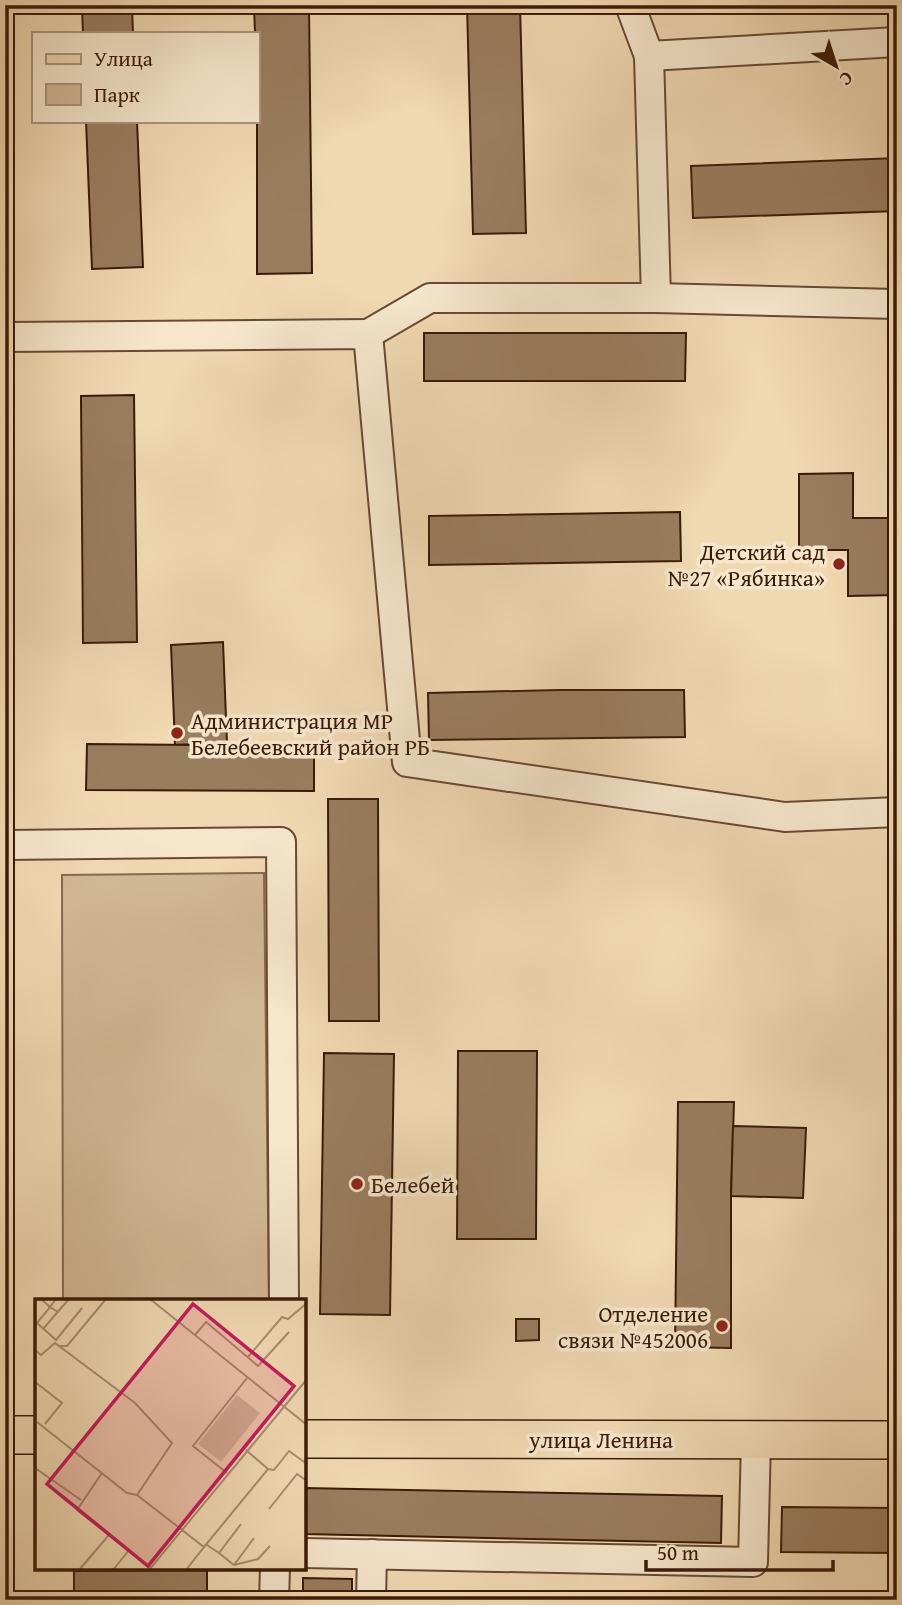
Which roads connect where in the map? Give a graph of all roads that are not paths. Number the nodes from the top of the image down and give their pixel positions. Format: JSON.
{"nodes":[{"id":1,"x":630,"y":5,"type":"edge"},
{"id":2,"x":897,"y":42,"type":"edge"},
{"id":3,"x":649,"y":56,"type":"junction"},
{"id":4,"x":656,"y":298,"type":"junction"},
{"id":5,"x":897,"y":304,"type":"edge"},
{"id":6,"x":368,"y":334,"type":"junction"},
{"id":7,"x":5,"y":337,"type":"edge"},
{"id":8,"x":897,"y":811,"type":"edge"},
{"id":9,"x":5,"y":845,"type":"edge"},
{"id":10,"x":284,"y":1299,"type":"edge"},
{"id":11,"x":5,"y":1435,"type":"edge"},
{"id":12,"x":35,"y":1435,"type":"edge"},
{"id":13,"x":306,"y":1439,"type":"edge"},
{"id":14,"x":756,"y":1440,"type":"junction"},
{"id":15,"x":897,"y":1440,"type":"edge"},
{"id":16,"x":306,"y":1553,"type":"edge"},
{"id":17,"x":372,"y":1554,"type":"junction"},
{"id":18,"x":275,"y":1570,"type":"edge"},
{"id":19,"x":274,"y":1600,"type":"edge"},
{"id":20,"x":371,"y":1600,"type":"edge"}],
"edges":[{"from":1,"to":3,"type":"lane"},
{"from":2,"to":3,"type":"lane"},
{"from":3,"to":4,"type":"lane"},
{"from":4,"to":5,"type":"lane"},
{"from":4,"to":6,"type":"lane"},
{"from":6,"to":7,"type":"lane"},
{"from":6,"to":8,"type":"lane"},
{"from":9,"to":10,"type":"lane"},
{"from":11,"to":12,"type":"main road"},
{"from":13,"to":14,"type":"main road","name":"улица Ленина"},
{"from":14,"to":15,"type":"main road","name":"улица Ленина"},
{"from":14,"to":17,"type":"lane"},
{"from":16,"to":17,"type":"lane"},
{"from":17,"to":20,"type":"lane"},
{"from":18,"to":19,"type":"lane"}]}
